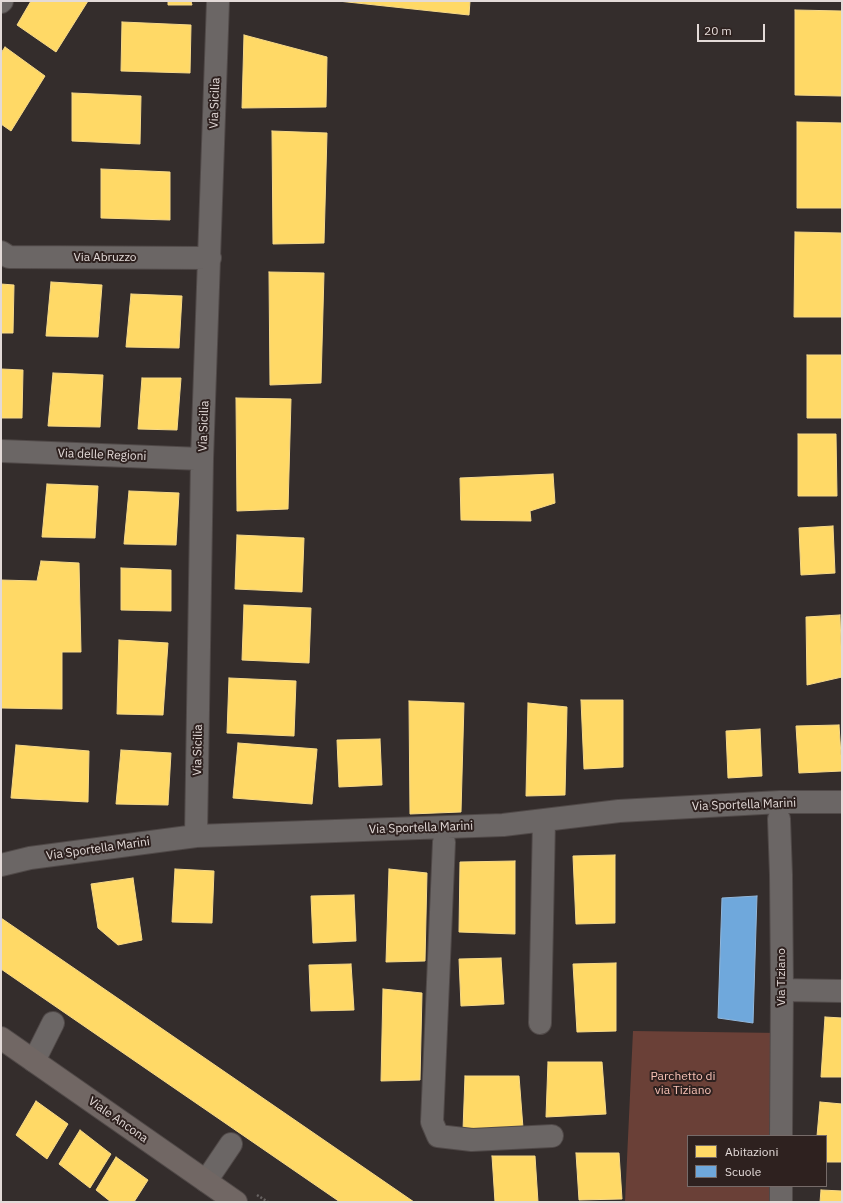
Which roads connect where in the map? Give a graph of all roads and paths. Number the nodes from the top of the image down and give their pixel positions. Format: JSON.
{"nodes":[{"id":1,"x":221,"y":6,"type":"edge"},
{"id":2,"x":1,"y":252,"type":"edge"},
{"id":3,"x":210,"y":258,"type":"junction"},
{"id":4,"x":1,"y":452,"type":"edge"},
{"id":5,"x":202,"y":459,"type":"junction"},
{"id":6,"x":842,"y":802,"type":"edge"},
{"id":7,"x":779,"y":819,"type":"dead end"},
{"id":8,"x":544,"y":820,"type":"junction"},
{"id":9,"x":196,"y":836,"type":"junction"},
{"id":10,"x":444,"y":842,"type":"dead end"},
{"id":11,"x":1,"y":865,"type":"edge"},
{"id":12,"x":782,"y":990,"type":"junction"},
{"id":13,"x":842,"y":991,"type":"edge"},
{"id":14,"x":53,"y":1023,"type":"dead end"},
{"id":15,"x":540,"y":1023,"type":"dead end"},
{"id":16,"x":1,"y":1038,"type":"edge"},
{"id":17,"x":34,"y":1061,"type":"junction"},
{"id":18,"x":781,"y":1135,"type":"edge"},
{"id":19,"x":552,"y":1136,"type":"dead end"},
{"id":20,"x":231,"y":1144,"type":"dead end"},
{"id":21,"x":206,"y":1181,"type":"junction"},
{"id":22,"x":781,"y":1187,"type":"edge"},
{"id":23,"x":236,"y":1202,"type":"edge"},
{"id":24,"x":781,"y":1202,"type":"edge"}],
"edges":[{"from":1,"to":3,"type":"street","name":"Via Sicilia"},
{"from":2,"to":3,"type":"street","name":"Via Abruzzo"},
{"from":3,"to":5,"type":"street","name":"Via Sicilia"},
{"from":4,"to":5,"type":"street","name":"Via delle Regioni"},
{"from":5,"to":9,"type":"street","name":"Via Sicilia"},
{"from":6,"to":8,"type":"street","name":"Via Sportella Marini"},
{"from":7,"to":12,"type":"street","name":"Via Tiziano"},
{"from":8,"to":9,"type":"street","name":"Via Sportella Marini"},
{"from":8,"to":15,"type":"street"},
{"from":9,"to":11,"type":"street","name":"Via Sportella Marini"},
{"from":10,"to":19,"type":"street"},
{"from":12,"to":13,"type":"street"},
{"from":12,"to":18,"type":"street","name":"Via Tiziano"},
{"from":14,"to":17,"type":"street"},
{"from":16,"to":17,"type":"main road","name":"Viale Ancona"},
{"from":17,"to":21,"type":"main road","name":"Viale Ancona"},
{"from":20,"to":21,"type":"street"},
{"from":21,"to":23,"type":"main road","name":"Viale Ancona"},
{"from":22,"to":24,"type":"street"}]}
